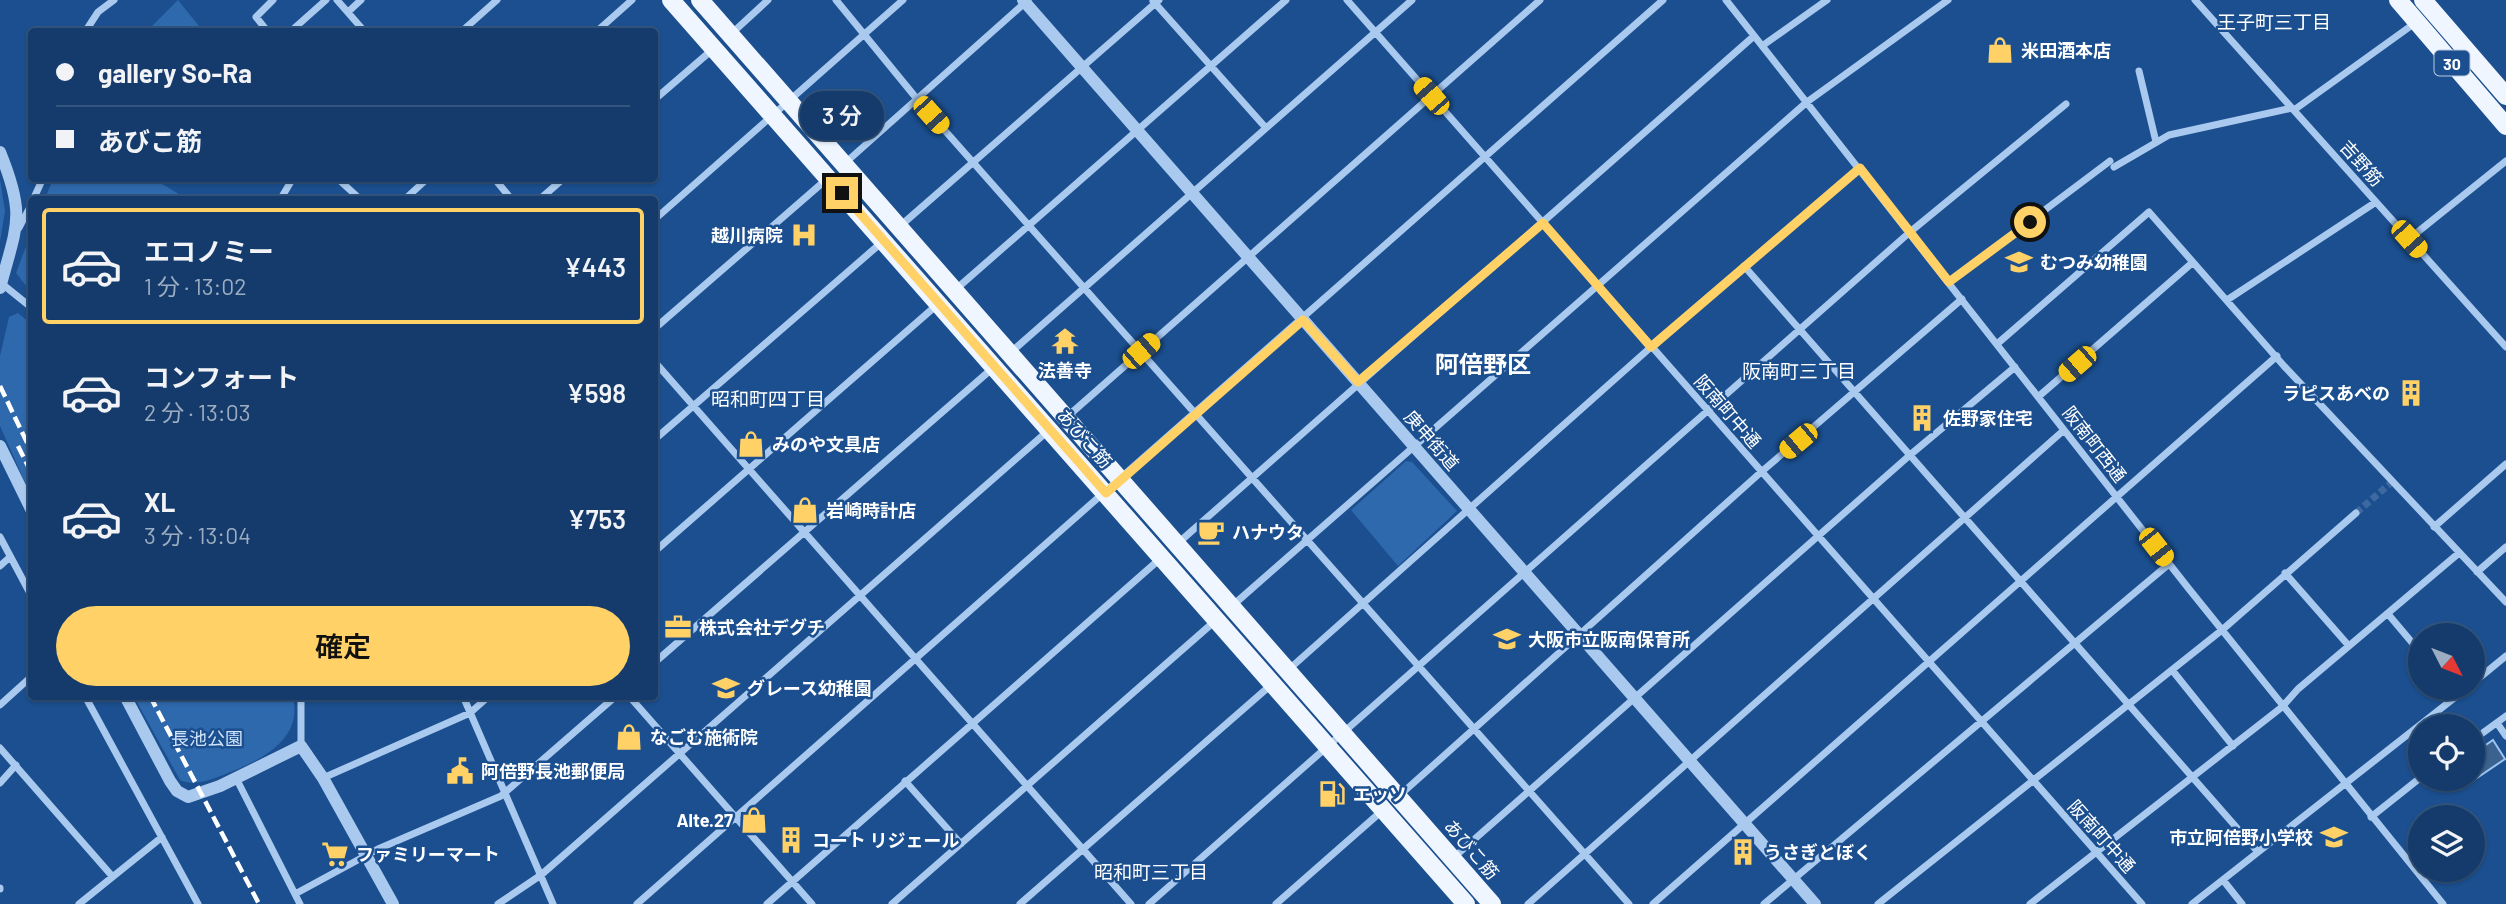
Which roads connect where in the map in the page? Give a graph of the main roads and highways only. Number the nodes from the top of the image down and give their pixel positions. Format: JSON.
{"nodes":[{"id":1,"x":671,"y":0,"type":"edge"},
{"id":2,"x":700,"y":0,"type":"edge"},
{"id":3,"x":2398,"y":0,"type":"edge"},
{"id":4,"x":2423,"y":0,"type":"edge"},
{"id":5,"x":2506,"y":96,"type":"edge"},
{"id":6,"x":2506,"y":126,"type":"edge"},
{"id":7,"x":1466,"y":904,"type":"edge"},
{"id":8,"x":1492,"y":904,"type":"edge"}],
"edges":[{"from":1,"to":7,"type":"main road","name":"あびこ筋"},
{"from":2,"to":8,"type":"main road","name":"あびこ筋"},
{"from":3,"to":6,"type":"main road","number":"30"},
{"from":4,"to":5,"type":"main road","number":"30"}]}
